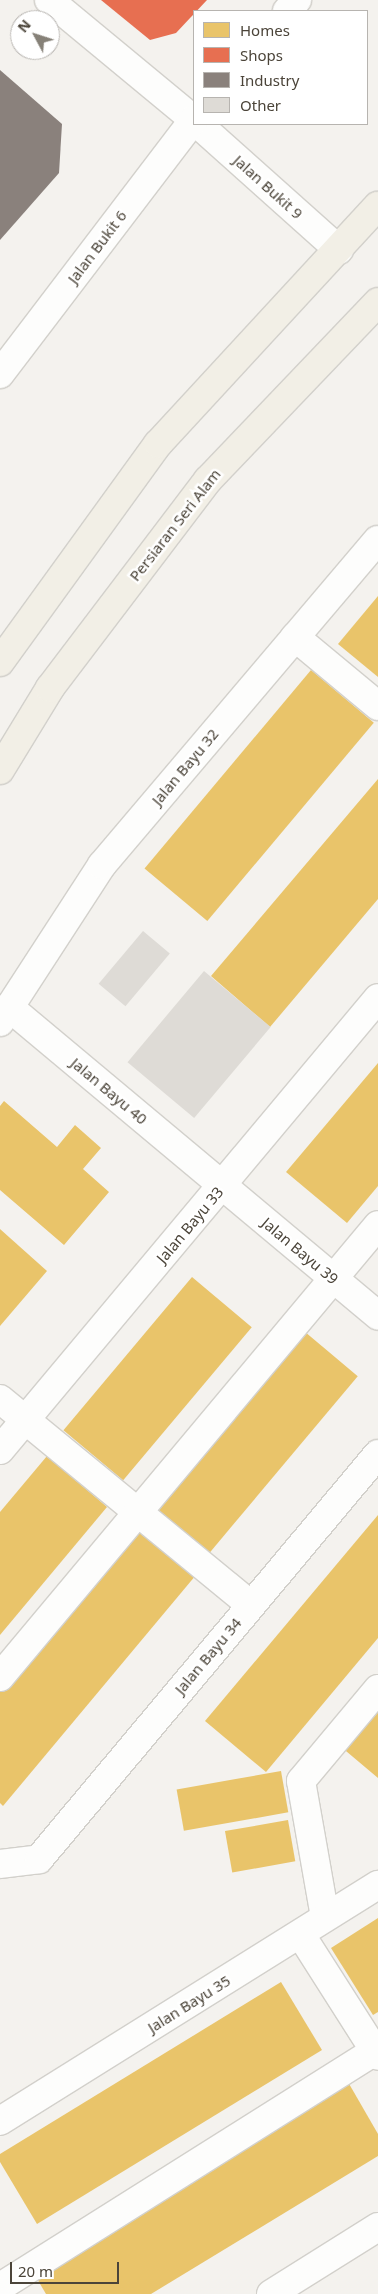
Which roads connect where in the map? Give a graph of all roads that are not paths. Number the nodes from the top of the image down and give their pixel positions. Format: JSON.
{"nodes":[{"id":1,"x":49,"y":0,"type":"edge"},
{"id":2,"x":296,"y":0,"type":"edge"},
{"id":3,"x":288,"y":10,"type":"edge"},
{"id":4,"x":193,"y":119,"type":"edge"},
{"id":5,"x":193,"y":121,"type":"edge"},
{"id":6,"x":199,"y":125,"type":"edge"},
{"id":7,"x":378,"y":206,"type":"edge"},
{"id":8,"x":339,"y":250,"type":"junction"},
{"id":9,"x":378,"y":302,"type":"edge"},
{"id":10,"x":5,"y":357,"type":"edge"},
{"id":11,"x":378,"y":540,"type":"edge"},
{"id":12,"x":295,"y":637,"type":"junction"},
{"id":13,"x":0,"y":662,"type":"edge"},
{"id":14,"x":378,"y":706,"type":"edge"},
{"id":15,"x":0,"y":770,"type":"edge"},
{"id":16,"x":378,"y":998,"type":"edge"},
{"id":17,"x":4,"y":1015,"type":"edge"},
{"id":18,"x":223,"y":1185,"type":"junction"},
{"id":19,"x":378,"y":1225,"type":"edge"},
{"id":20,"x":333,"y":1279,"type":"junction"},
{"id":21,"x":378,"y":1316,"type":"edge"},
{"id":22,"x":0,"y":1399,"type":"edge"},
{"id":23,"x":25,"y":1422,"type":"junction"},
{"id":24,"x":0,"y":1450,"type":"edge"},
{"id":25,"x":378,"y":1454,"type":"edge"},
{"id":26,"x":139,"y":1513,"type":"junction"},
{"id":27,"x":251,"y":1605,"type":"junction"},
{"id":28,"x":0,"y":1677,"type":"edge"},
{"id":29,"x":378,"y":1688,"type":"edge"},
{"id":30,"x":0,"y":1864,"type":"edge"},
{"id":31,"x":378,"y":1885,"type":"edge"},
{"id":32,"x":326,"y":1917,"type":"junction"},
{"id":33,"x":301,"y":1935,"type":"junction"},
{"id":34,"x":377,"y":2052,"type":"edge"},
{"id":35,"x":0,"y":2121,"type":"edge"},
{"id":36,"x":378,"y":2227,"type":"edge"},
{"id":37,"x":0,"y":2287,"type":"edge"},
{"id":38,"x":272,"y":2294,"type":"edge"}],
"edges":[{"from":1,"to":4,"type":"street"},
{"from":2,"to":3,"type":"street"},
{"from":5,"to":10,"type":"street","name":"Jalan Bukit 6"},
{"from":6,"to":8,"type":"street","name":"Jalan Bukit 9"},
{"from":7,"to":8,"type":"main road"},
{"from":8,"to":13,"type":"main road"},
{"from":9,"to":15,"type":"main road","name":"Persiaran Seri Alam"},
{"from":11,"to":12,"type":"street","name":"Jalan Bayu 32"},
{"from":12,"to":14,"type":"street"},
{"from":12,"to":17,"type":"street","name":"Jalan Bayu 32"},
{"from":16,"to":18,"type":"street","name":"Jalan Bayu 33"},
{"from":17,"to":18,"type":"street","name":"Jalan Bayu 40"},
{"from":18,"to":20,"type":"street","name":"Jalan Bayu 39"},
{"from":18,"to":23,"type":"street","name":"Jalan Bayu 33"},
{"from":19,"to":20,"type":"street"},
{"from":20,"to":21,"type":"street","name":"Jalan Bayu 39"},
{"from":20,"to":26,"type":"street"},
{"from":22,"to":23,"type":"street"},
{"from":23,"to":24,"type":"street","name":"Jalan Bayu 33"},
{"from":23,"to":26,"type":"street"},
{"from":25,"to":27,"type":"street","name":"Jalan Bayu 34"},
{"from":26,"to":27,"type":"street"},
{"from":26,"to":28,"type":"street"},
{"from":27,"to":30,"type":"street","name":"Jalan Bayu 34"},
{"from":29,"to":32,"type":"street"},
{"from":31,"to":32,"type":"street","name":"Jalan Bayu 35"},
{"from":32,"to":33,"type":"street","name":"Jalan Bayu 35"},
{"from":33,"to":34,"type":"street"},
{"from":33,"to":35,"type":"street","name":"Jalan Bayu 35"},
{"from":34,"to":37,"type":"street"},
{"from":36,"to":38,"type":"street"}]}
